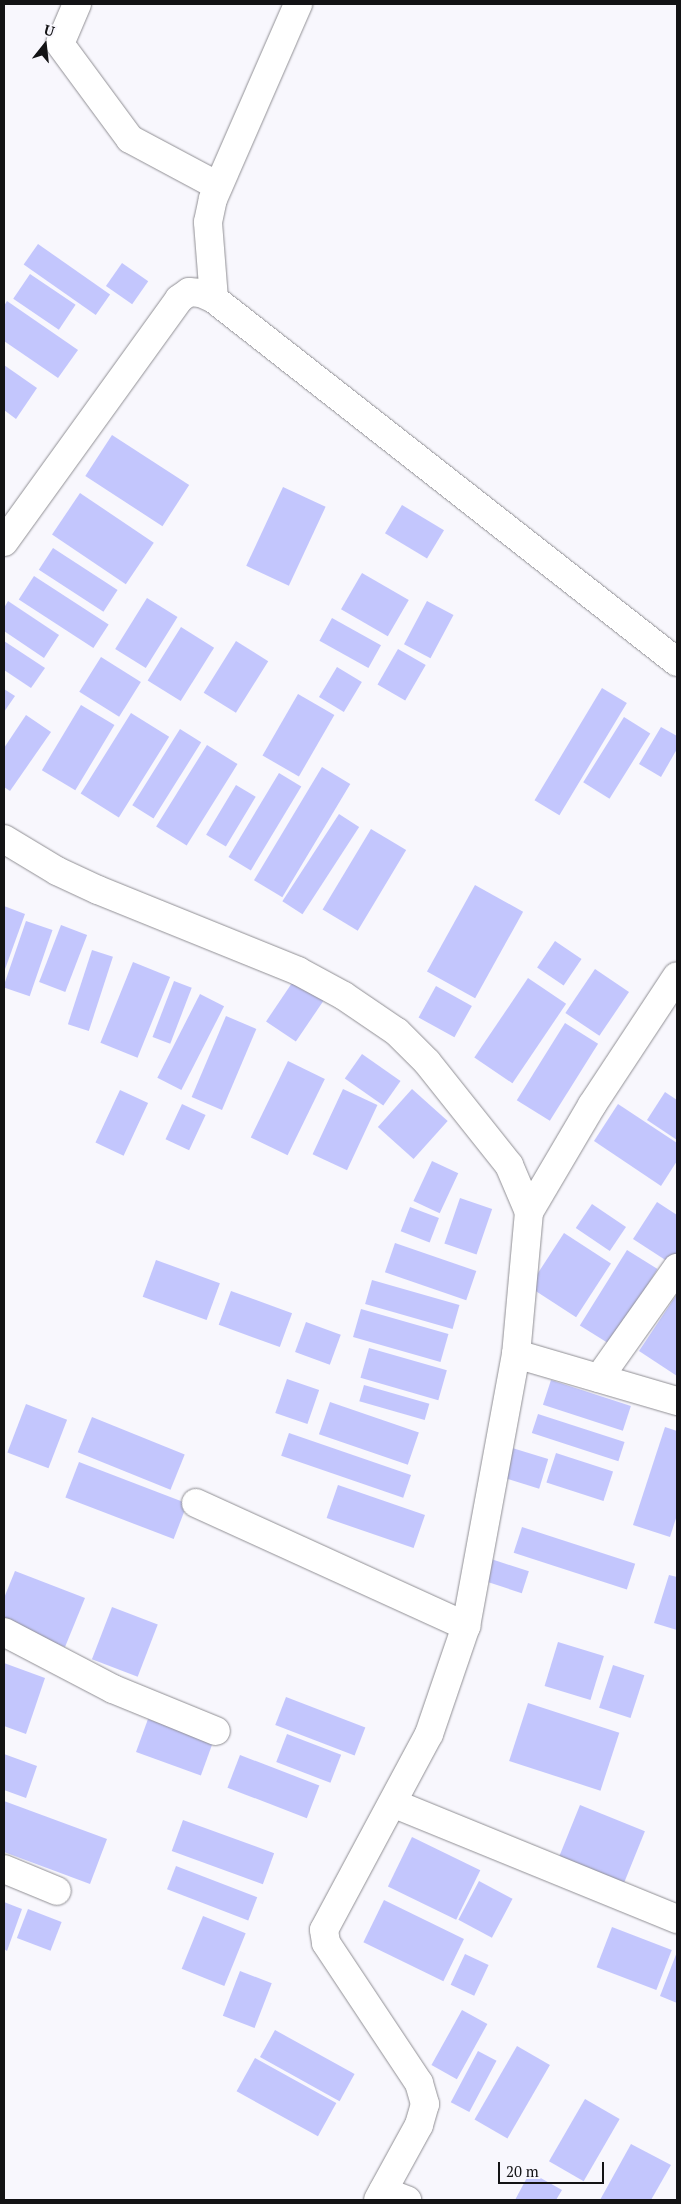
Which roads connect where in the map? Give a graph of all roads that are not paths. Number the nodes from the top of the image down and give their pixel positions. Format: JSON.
{"nodes":[{"id":1,"x":77,"y":4,"type":"edge"},
{"id":2,"x":298,"y":4,"type":"edge"},
{"id":3,"x":218,"y":186,"type":"junction"},
{"id":4,"x":214,"y":299,"type":"junction"},
{"id":5,"x":4,"y":542,"type":"edge"},
{"id":6,"x":677,"y":662,"type":"edge"},
{"id":7,"x":4,"y":839,"type":"edge"},
{"id":8,"x":677,"y":976,"type":"edge"},
{"id":9,"x":529,"y":1212,"type":"junction"},
{"id":10,"x":677,"y":1268,"type":"edge"},
{"id":11,"x":516,"y":1354,"type":"junction"},
{"id":12,"x":599,"y":1378,"type":"junction"},
{"id":13,"x":677,"y":1401,"type":"edge"},
{"id":14,"x":196,"y":1502,"type":"dead end"},
{"id":15,"x":466,"y":1626,"type":"junction"},
{"id":16,"x":4,"y":1632,"type":"edge"},
{"id":17,"x":216,"y":1731,"type":"dead end"},
{"id":18,"x":395,"y":1804,"type":"junction"},
{"id":19,"x":4,"y":1869,"type":"edge"},
{"id":20,"x":57,"y":1891,"type":"dead end"},
{"id":21,"x":677,"y":1919,"type":"edge"},
{"id":22,"x":389,"y":2197,"type":"edge"}],
"edges":[{"from":1,"to":3,"type":"street"},
{"from":2,"to":3,"type":"street"},
{"from":3,"to":4,"type":"street"},
{"from":4,"to":5,"type":"street"},
{"from":4,"to":6,"type":"street"},
{"from":7,"to":9,"type":"street"},
{"from":8,"to":9,"type":"street"},
{"from":9,"to":11,"type":"street"},
{"from":10,"to":12,"type":"street"},
{"from":11,"to":12,"type":"street"},
{"from":11,"to":15,"type":"street"},
{"from":12,"to":13,"type":"street"},
{"from":14,"to":15,"type":"street"},
{"from":15,"to":18,"type":"street"},
{"from":16,"to":17,"type":"street"},
{"from":18,"to":21,"type":"street"},
{"from":18,"to":22,"type":"street"},
{"from":19,"to":20,"type":"street"}]}
